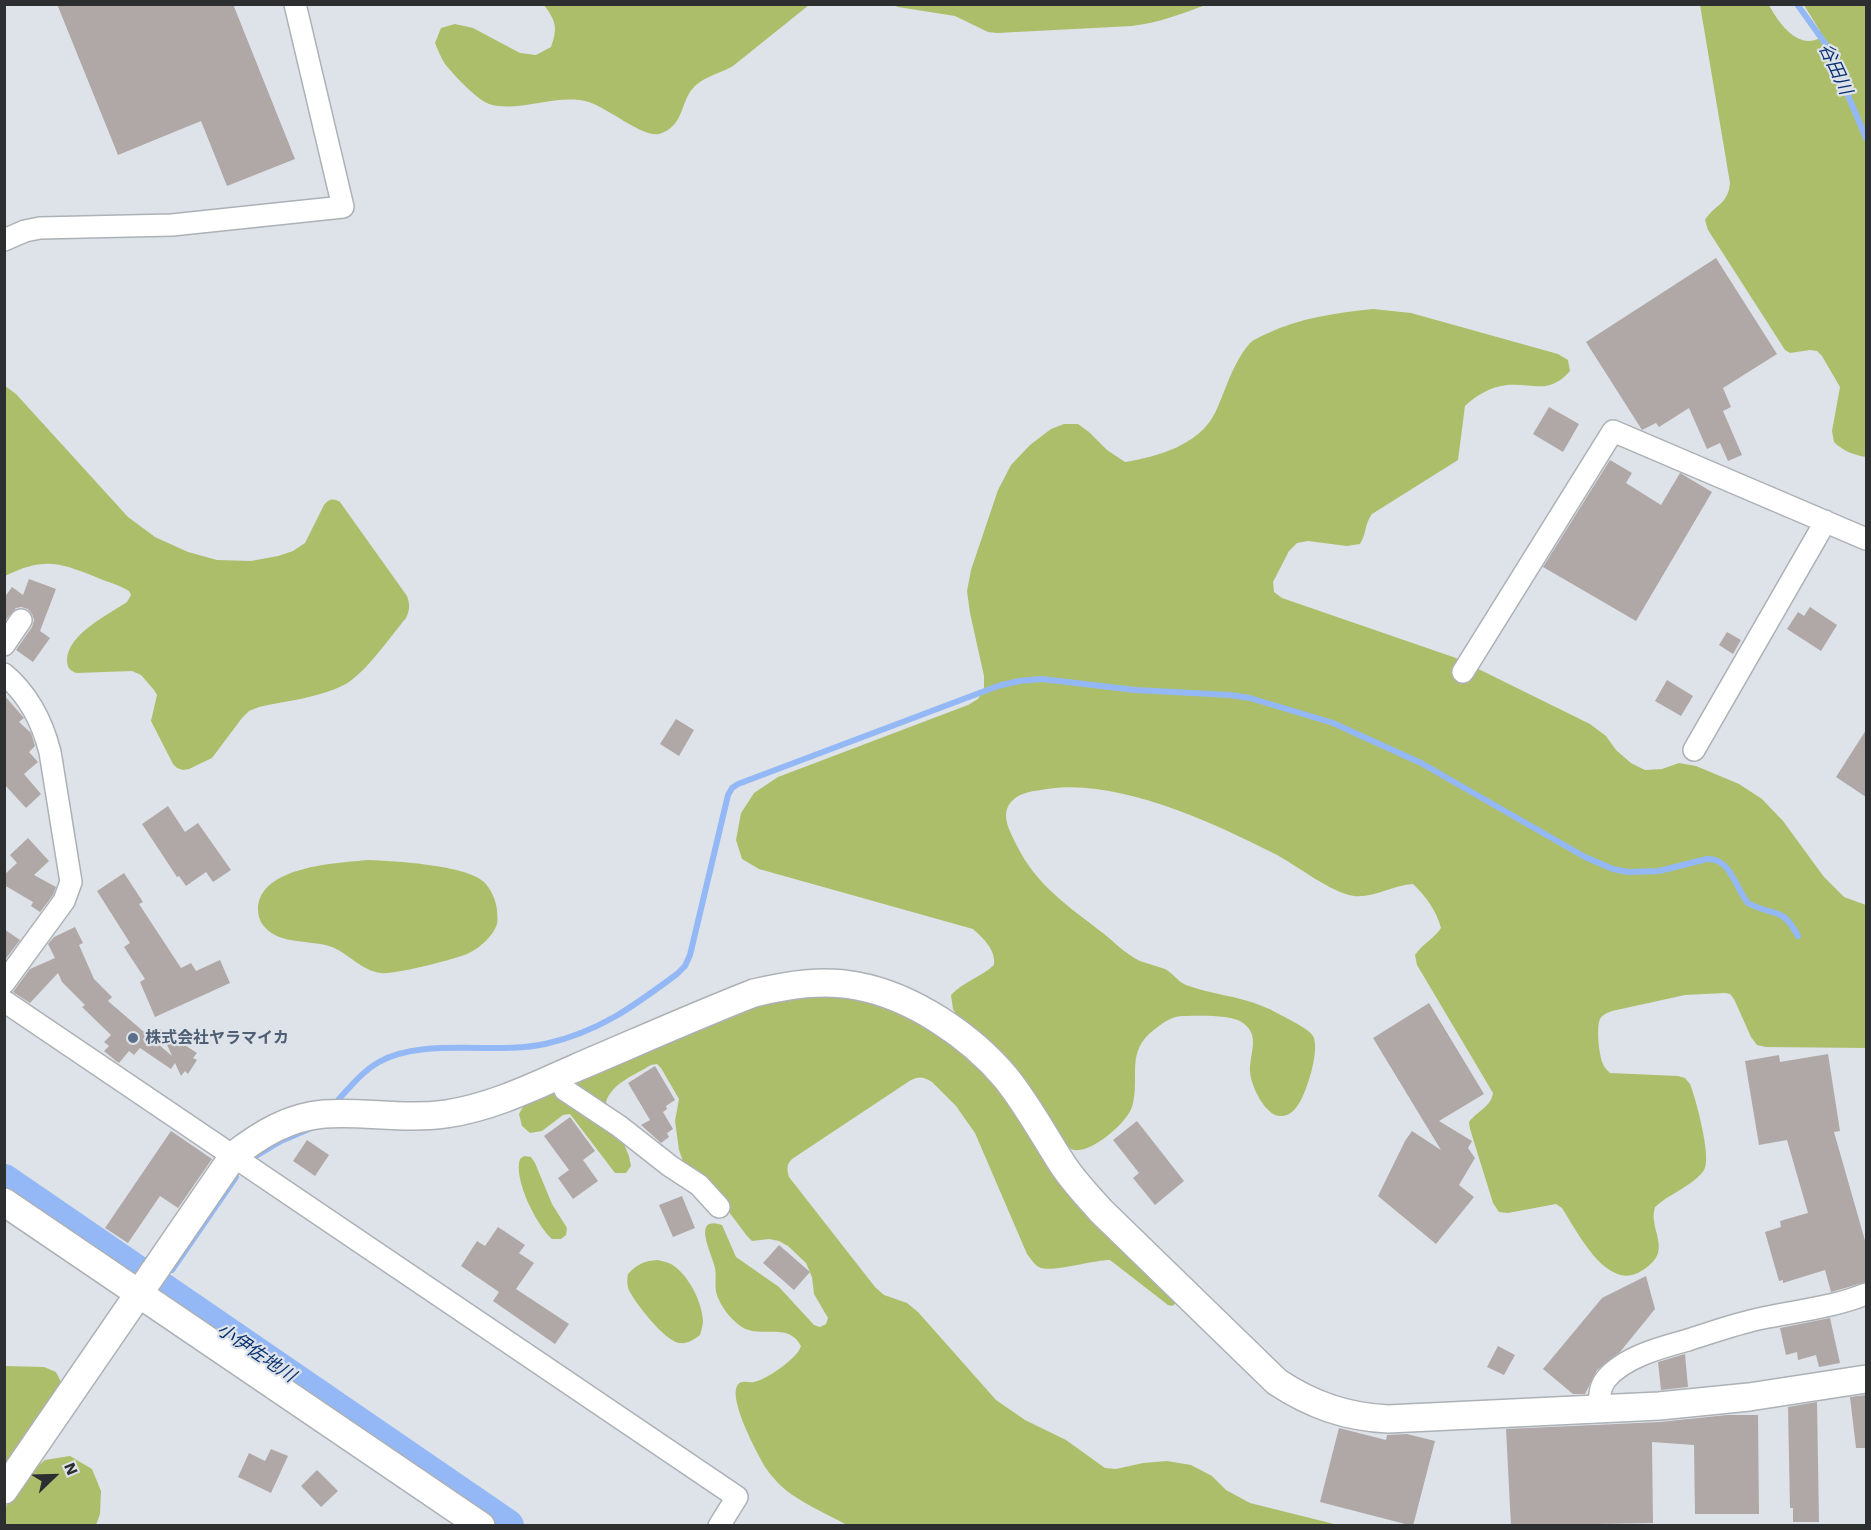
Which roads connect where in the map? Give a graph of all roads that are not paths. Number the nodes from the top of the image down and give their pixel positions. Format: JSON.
{"nodes":[{"id":1,"x":295,"y":4,"type":"edge"},
{"id":2,"x":4,"y":240,"type":"edge"},
{"id":3,"x":1825,"y":521,"type":"junction"},
{"id":4,"x":1866,"y":539,"type":"edge"},
{"id":5,"x":21,"y":620,"type":"dead end"},
{"id":6,"x":4,"y":645,"type":"edge"},
{"id":7,"x":1463,"y":672,"type":"dead end"},
{"id":8,"x":4,"y":674,"type":"edge"},
{"id":9,"x":1694,"y":750,"type":"dead end"},
{"id":10,"x":4,"y":983,"type":"edge"},
{"id":11,"x":4,"y":1001,"type":"edge"},
{"id":12,"x":559,"y":1076,"type":"junction"},
{"id":13,"x":234,"y":1155,"type":"junction"},
{"id":14,"x":4,"y":1202,"type":"edge"},
{"id":15,"x":719,"y":1207,"type":"dead end"},
{"id":16,"x":146,"y":1284,"type":"junction"},
{"id":17,"x":1866,"y":1294,"type":"edge"},
{"id":18,"x":1866,"y":1379,"type":"edge"},
{"id":19,"x":1600,"y":1410,"type":"junction"},
{"id":20,"x":4,"y":1490,"type":"edge"},
{"id":21,"x":481,"y":1526,"type":"edge"},
{"id":22,"x":718,"y":1526,"type":"edge"}],
"edges":[{"from":1,"to":2,"type":"street"},
{"from":3,"to":4,"type":"street"},
{"from":3,"to":7,"type":"street"},
{"from":3,"to":9,"type":"street"},
{"from":5,"to":6,"type":"street"},
{"from":8,"to":10,"type":"street"},
{"from":11,"to":13,"type":"street"},
{"from":12,"to":13,"type":"street"},
{"from":12,"to":15,"type":"street"},
{"from":12,"to":19,"type":"street"},
{"from":13,"to":16,"type":"street"},
{"from":13,"to":22,"type":"street"},
{"from":14,"to":16,"type":"street"},
{"from":16,"to":20,"type":"street"},
{"from":16,"to":21,"type":"street"},
{"from":17,"to":19,"type":"street"},
{"from":18,"to":19,"type":"street"}]}
